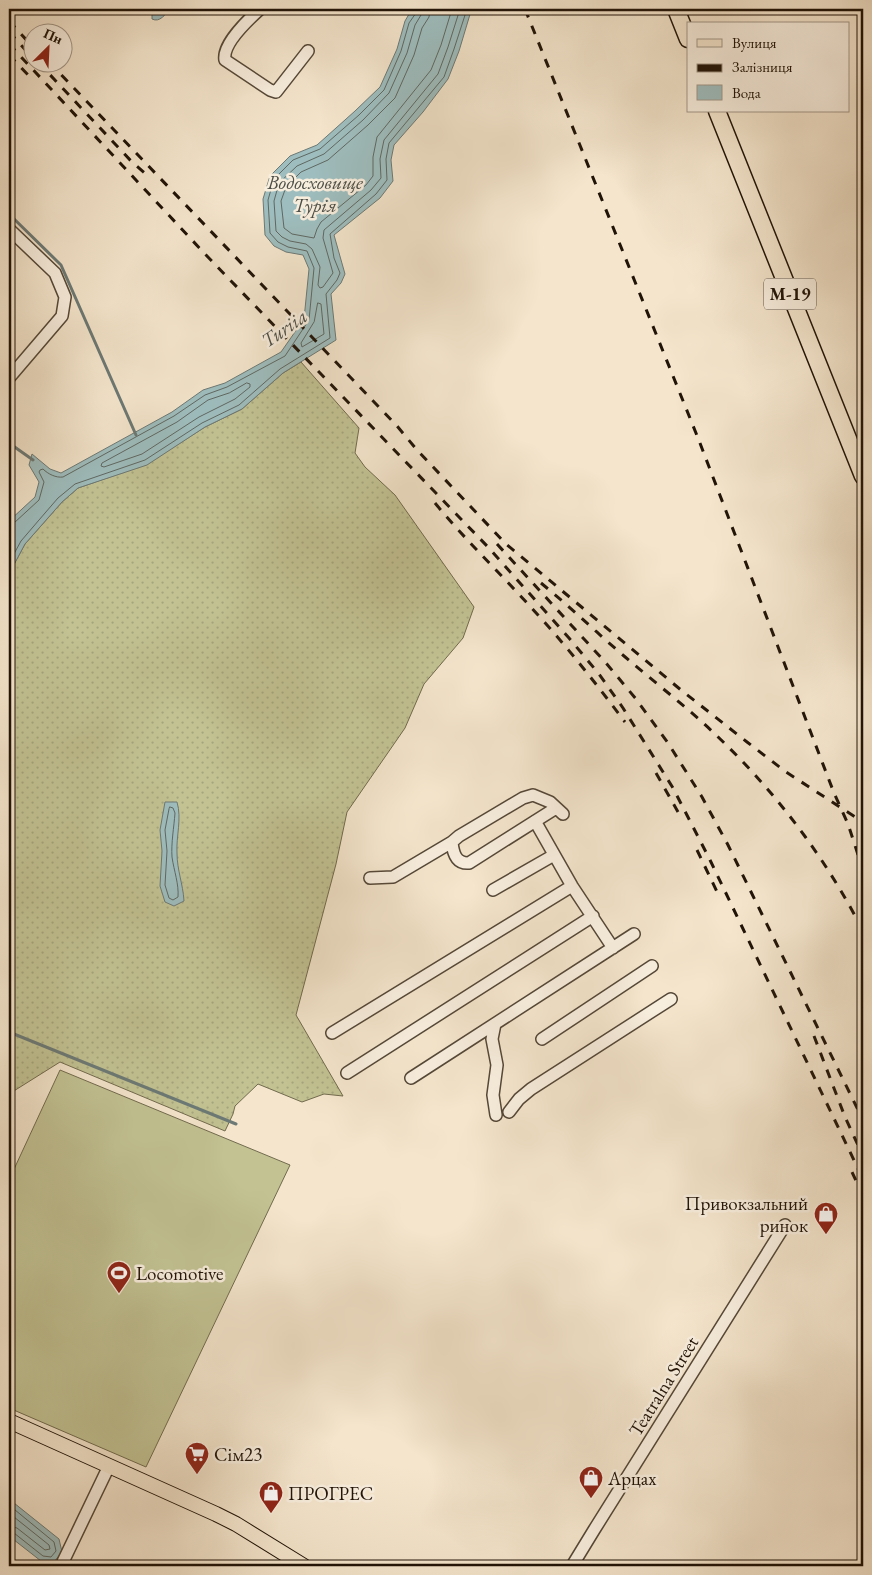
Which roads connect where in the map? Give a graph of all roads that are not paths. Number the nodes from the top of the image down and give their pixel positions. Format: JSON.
{"nodes":[{"id":1,"x":260,"y":9,"type":"edge"},
{"id":2,"x":676,"y":9,"type":"edge"},
{"id":3,"x":687,"y":36,"type":"edge"},
{"id":4,"x":308,"y":51,"type":"dead end"},
{"id":5,"x":717,"y":112,"type":"edge"},
{"id":6,"x":9,"y":229,"type":"edge"},
{"id":7,"x":9,"y":378,"type":"edge"},
{"id":8,"x":863,"y":476,"type":"edge"},
{"id":9,"x":535,"y":821,"type":"junction"},
{"id":10,"x":452,"y":842,"type":"junction"},
{"id":11,"x":554,"y":855,"type":"junction"},
{"id":12,"x":370,"y":878,"type":"dead end"},
{"id":13,"x":572,"y":886,"type":"junction"},
{"id":14,"x":493,"y":890,"type":"dead end"},
{"id":15,"x":593,"y":916,"type":"junction"},
{"id":16,"x":634,"y":934,"type":"dead end"},
{"id":17,"x":613,"y":948,"type":"junction"},
{"id":18,"x":652,"y":966,"type":"dead end"},
{"id":19,"x":671,"y":999,"type":"dead end"},
{"id":20,"x":495,"y":1024,"type":"junction"},
{"id":21,"x":332,"y":1033,"type":"dead end"},
{"id":22,"x":542,"y":1039,"type":"dead end"},
{"id":23,"x":347,"y":1073,"type":"dead end"},
{"id":24,"x":411,"y":1078,"type":"dead end"},
{"id":25,"x":509,"y":1112,"type":"dead end"},
{"id":26,"x":496,"y":1115,"type":"dead end"},
{"id":27,"x":785,"y":1225,"type":"dead end"},
{"id":28,"x":9,"y":1421,"type":"edge"},
{"id":29,"x":109,"y":1466,"type":"junction"},
{"id":30,"x":61,"y":1566,"type":"edge"},
{"id":31,"x":304,"y":1566,"type":"edge"},
{"id":32,"x":572,"y":1566,"type":"edge"}],
"edges":[{"from":1,"to":4,"type":"street"},
{"from":2,"to":3,"type":"highway"},
{"from":5,"to":8,"type":"highway","number":"М-19"},
{"from":6,"to":7,"type":"street"},
{"from":9,"to":10,"type":"street"},
{"from":9,"to":10,"type":"street"},
{"from":9,"to":11,"type":"street"},
{"from":10,"to":12,"type":"street"},
{"from":11,"to":13,"type":"street"},
{"from":11,"to":14,"type":"street"},
{"from":13,"to":15,"type":"street"},
{"from":13,"to":21,"type":"street"},
{"from":15,"to":17,"type":"street"},
{"from":15,"to":23,"type":"street"},
{"from":16,"to":17,"type":"street"},
{"from":17,"to":20,"type":"street"},
{"from":18,"to":22,"type":"street"},
{"from":19,"to":25,"type":"street"},
{"from":20,"to":24,"type":"street"},
{"from":20,"to":26,"type":"street"},
{"from":27,"to":32,"type":"street","name":"Teatralna Street"},
{"from":28,"to":29,"type":"main road"},
{"from":29,"to":30,"type":"street"},
{"from":29,"to":31,"type":"main road"}]}
